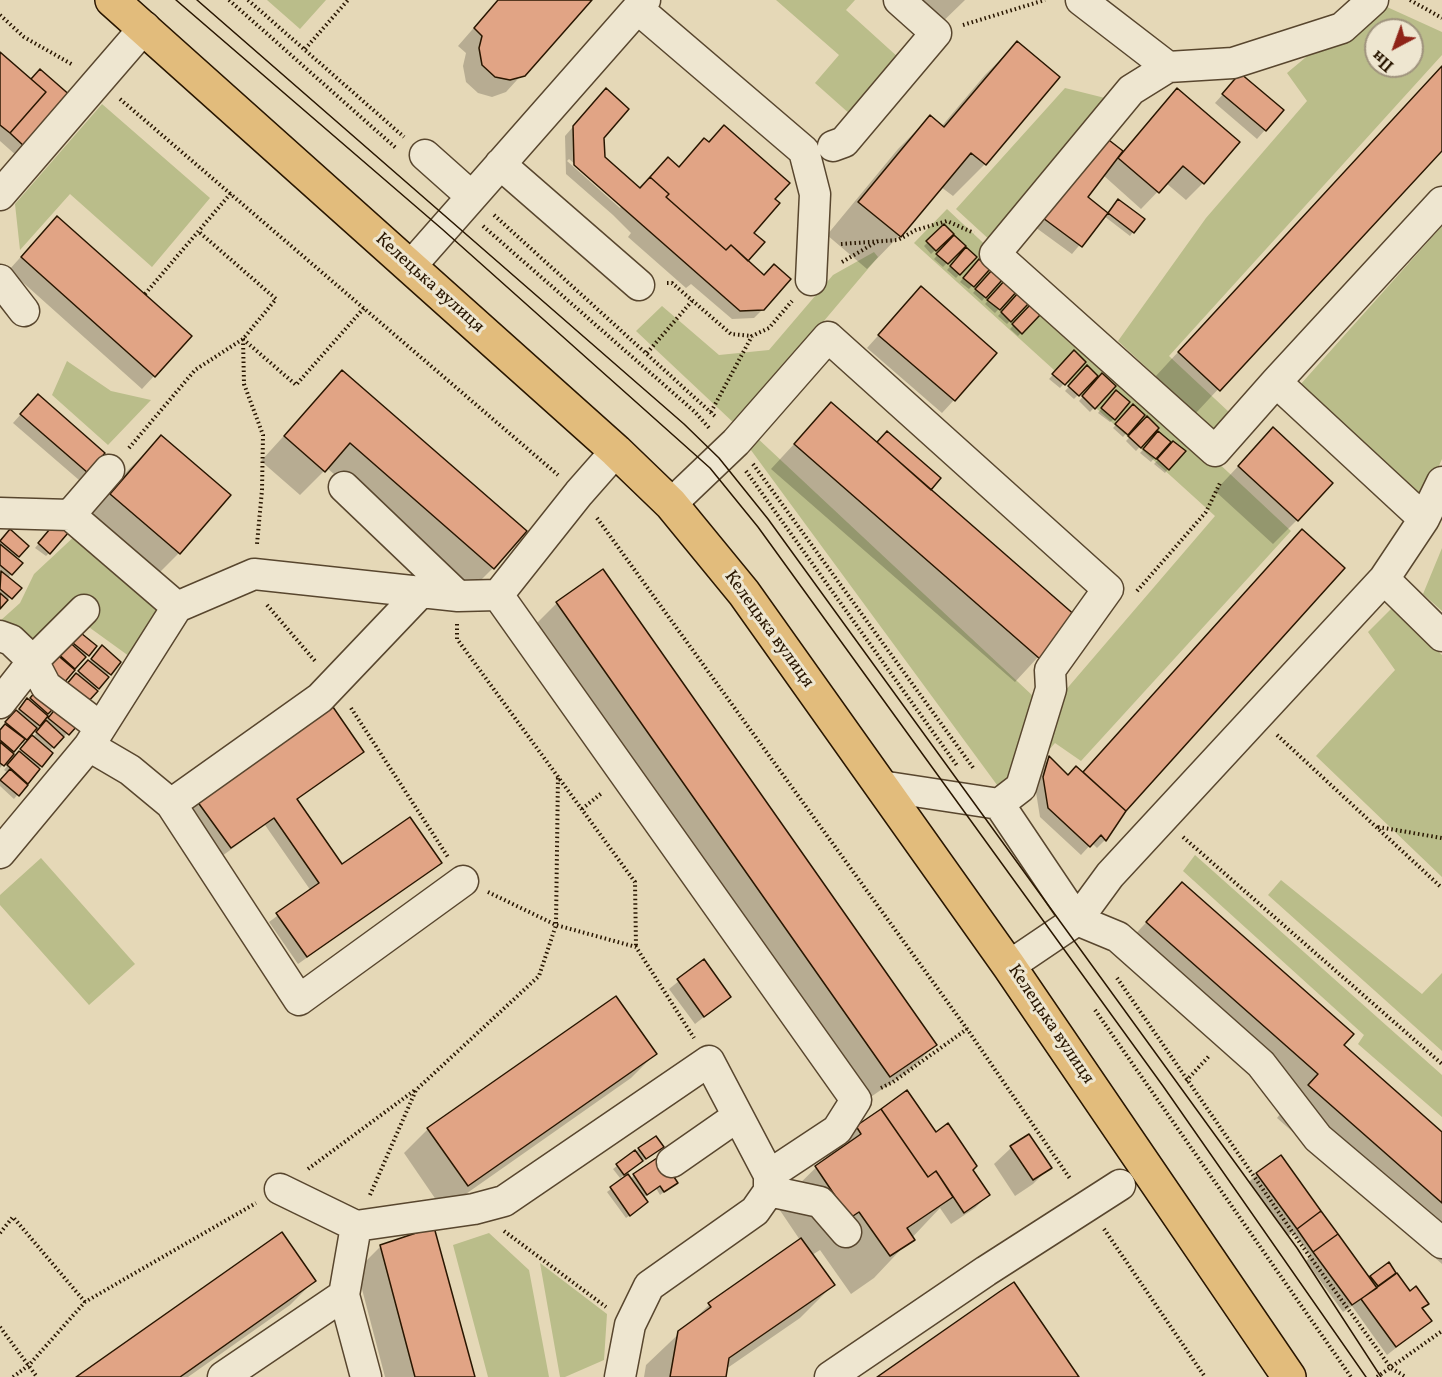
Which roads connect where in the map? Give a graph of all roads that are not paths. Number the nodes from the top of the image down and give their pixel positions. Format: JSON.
{"nodes":[{"id":1,"x":112,"y":0,"type":"edge"},
{"id":2,"x":899,"y":0,"type":"edge"},
{"id":3,"x":1081,"y":0,"type":"edge"},
{"id":4,"x":1373,"y":0,"type":"edge"},
{"id":5,"x":642,"y":4,"type":"edge"},
{"id":6,"x":145,"y":27,"type":"junction"},
{"id":7,"x":1168,"y":67,"type":"junction"},
{"id":8,"x":833,"y":146,"type":"dead end"},
{"id":9,"x":412,"y":153,"type":"road end"},
{"id":10,"x":500,"y":164,"type":"junction"},
{"id":11,"x":4,"y":183,"type":"edge"},
{"id":12,"x":467,"y":201,"type":"junction"},
{"id":13,"x":1442,"y":202,"type":"edge"},
{"id":14,"x":410,"y":267,"type":"junction"},
{"id":15,"x":0,"y":280,"type":"edge"},
{"id":16,"x":811,"y":280,"type":"road end"},
{"id":17,"x":639,"y":285,"type":"road end"},
{"id":18,"x":24,"y":311,"type":"dead end"},
{"id":19,"x":1276,"y":382,"type":"junction"},
{"id":20,"x":616,"y":451,"type":"junction"},
{"id":21,"x":110,"y":470,"type":"road end"},
{"id":22,"x":1442,"y":482,"type":"edge"},
{"id":23,"x":344,"y":487,"type":"dead end"},
{"id":24,"x":671,"y":504,"type":"junction"},
{"id":25,"x":0,"y":513,"type":"edge"},
{"id":26,"x":70,"y":515,"type":"junction"},
{"id":27,"x":1424,"y":519,"type":"junction"},
{"id":28,"x":1384,"y":579,"type":"junction"},
{"id":29,"x":420,"y":592,"type":"junction"},
{"id":30,"x":498,"y":595,"type":"junction"},
{"id":31,"x":458,"y":596,"type":"junction"},
{"id":32,"x":177,"y":607,"type":"junction"},
{"id":33,"x":84,"y":610,"type":"dead end"},
{"id":34,"x":0,"y":636,"type":"edge"},
{"id":35,"x":1442,"y":636,"type":"edge"},
{"id":36,"x":33,"y":661,"type":"junction"},
{"id":37,"x":0,"y":703,"type":"edge"},
{"id":38,"x":95,"y":737,"type":"junction"},
{"id":39,"x":881,"y":786,"type":"junction"},
{"id":40,"x":991,"y":803,"type":"junction"},
{"id":41,"x":171,"y":804,"type":"junction"},
{"id":42,"x":0,"y":853,"type":"edge"},
{"id":43,"x":463,"y":880,"type":"road end"},
{"id":44,"x":1077,"y":920,"type":"junction"},
{"id":45,"x":1010,"y":966,"type":"junction"},
{"id":46,"x":738,"y":1116,"type":"junction"},
{"id":47,"x":672,"y":1162,"type":"dead end"},
{"id":48,"x":769,"y":1183,"type":"junction"},
{"id":49,"x":1120,"y":1185,"type":"dead end"},
{"id":50,"x":280,"y":1189,"type":"road end"},
{"id":51,"x":356,"y":1226,"type":"junction"},
{"id":52,"x":846,"y":1232,"type":"dead end"},
{"id":53,"x":1442,"y":1243,"type":"edge"},
{"id":54,"x":344,"y":1295,"type":"junction"},
{"id":55,"x":1279,"y":1374,"type":"edge"},
{"id":56,"x":223,"y":1377,"type":"edge"},
{"id":57,"x":366,"y":1377,"type":"edge"},
{"id":58,"x":620,"y":1377,"type":"edge"},
{"id":59,"x":830,"y":1377,"type":"edge"}],
"edges":[{"from":1,"to":6,"type":"main road","name":"Келецька вулиця"},
{"from":2,"to":8,"type":"lane"},
{"from":3,"to":7,"type":"lane"},
{"from":4,"to":7,"type":"lane"},
{"from":5,"to":10,"type":"lane"},
{"from":5,"to":16,"type":"lane"},
{"from":6,"to":11,"type":"lane"},
{"from":6,"to":14,"type":"main road","name":"Келецька вулиця"},
{"from":7,"to":19,"type":"lane"},
{"from":9,"to":12,"type":"lane"},
{"from":10,"to":12,"type":"lane"},
{"from":10,"to":17,"type":"lane"},
{"from":12,"to":14,"type":"lane"},
{"from":13,"to":19,"type":"lane"},
{"from":14,"to":20,"type":"main road","name":"Келецька вулиця"},
{"from":15,"to":18,"type":"lane"},
{"from":19,"to":27,"type":"lane"},
{"from":20,"to":24,"type":"main road","name":"Келецька вулиця"},
{"from":20,"to":30,"type":"lane"},
{"from":21,"to":26,"type":"lane"},
{"from":22,"to":27,"type":"lane"},
{"from":23,"to":31,"type":"lane"},
{"from":24,"to":39,"type":"main road","name":"Келецька вулиця"},
{"from":24,"to":40,"type":"lane"},
{"from":25,"to":26,"type":"lane"},
{"from":26,"to":32,"type":"lane"},
{"from":27,"to":28,"type":"lane"},
{"from":28,"to":35,"type":"lane"},
{"from":28,"to":44,"type":"lane"},
{"from":29,"to":31,"type":"lane"},
{"from":29,"to":32,"type":"lane"},
{"from":29,"to":41,"type":"lane"},
{"from":30,"to":31,"type":"lane"},
{"from":30,"to":48,"type":"lane"},
{"from":32,"to":38,"type":"lane"},
{"from":33,"to":36,"type":"lane"},
{"from":34,"to":36,"type":"lane"},
{"from":36,"to":37,"type":"lane"},
{"from":36,"to":38,"type":"lane"},
{"from":38,"to":41,"type":"lane"},
{"from":38,"to":42,"type":"lane"},
{"from":39,"to":40,"type":"lane"},
{"from":39,"to":45,"type":"main road","name":"Келецька вулиця"},
{"from":40,"to":44,"type":"lane"},
{"from":41,"to":43,"type":"lane"},
{"from":44,"to":45,"type":"lane"},
{"from":44,"to":53,"type":"lane"},
{"from":45,"to":55,"type":"main road","name":"Келецька вулиця"},
{"from":46,"to":47,"type":"lane"},
{"from":46,"to":48,"type":"lane"},
{"from":46,"to":51,"type":"lane"},
{"from":48,"to":52,"type":"lane"},
{"from":48,"to":58,"type":"lane"},
{"from":49,"to":59,"type":"lane"},
{"from":50,"to":51,"type":"lane"},
{"from":51,"to":54,"type":"lane"},
{"from":54,"to":56,"type":"lane"},
{"from":54,"to":57,"type":"lane"}]}
